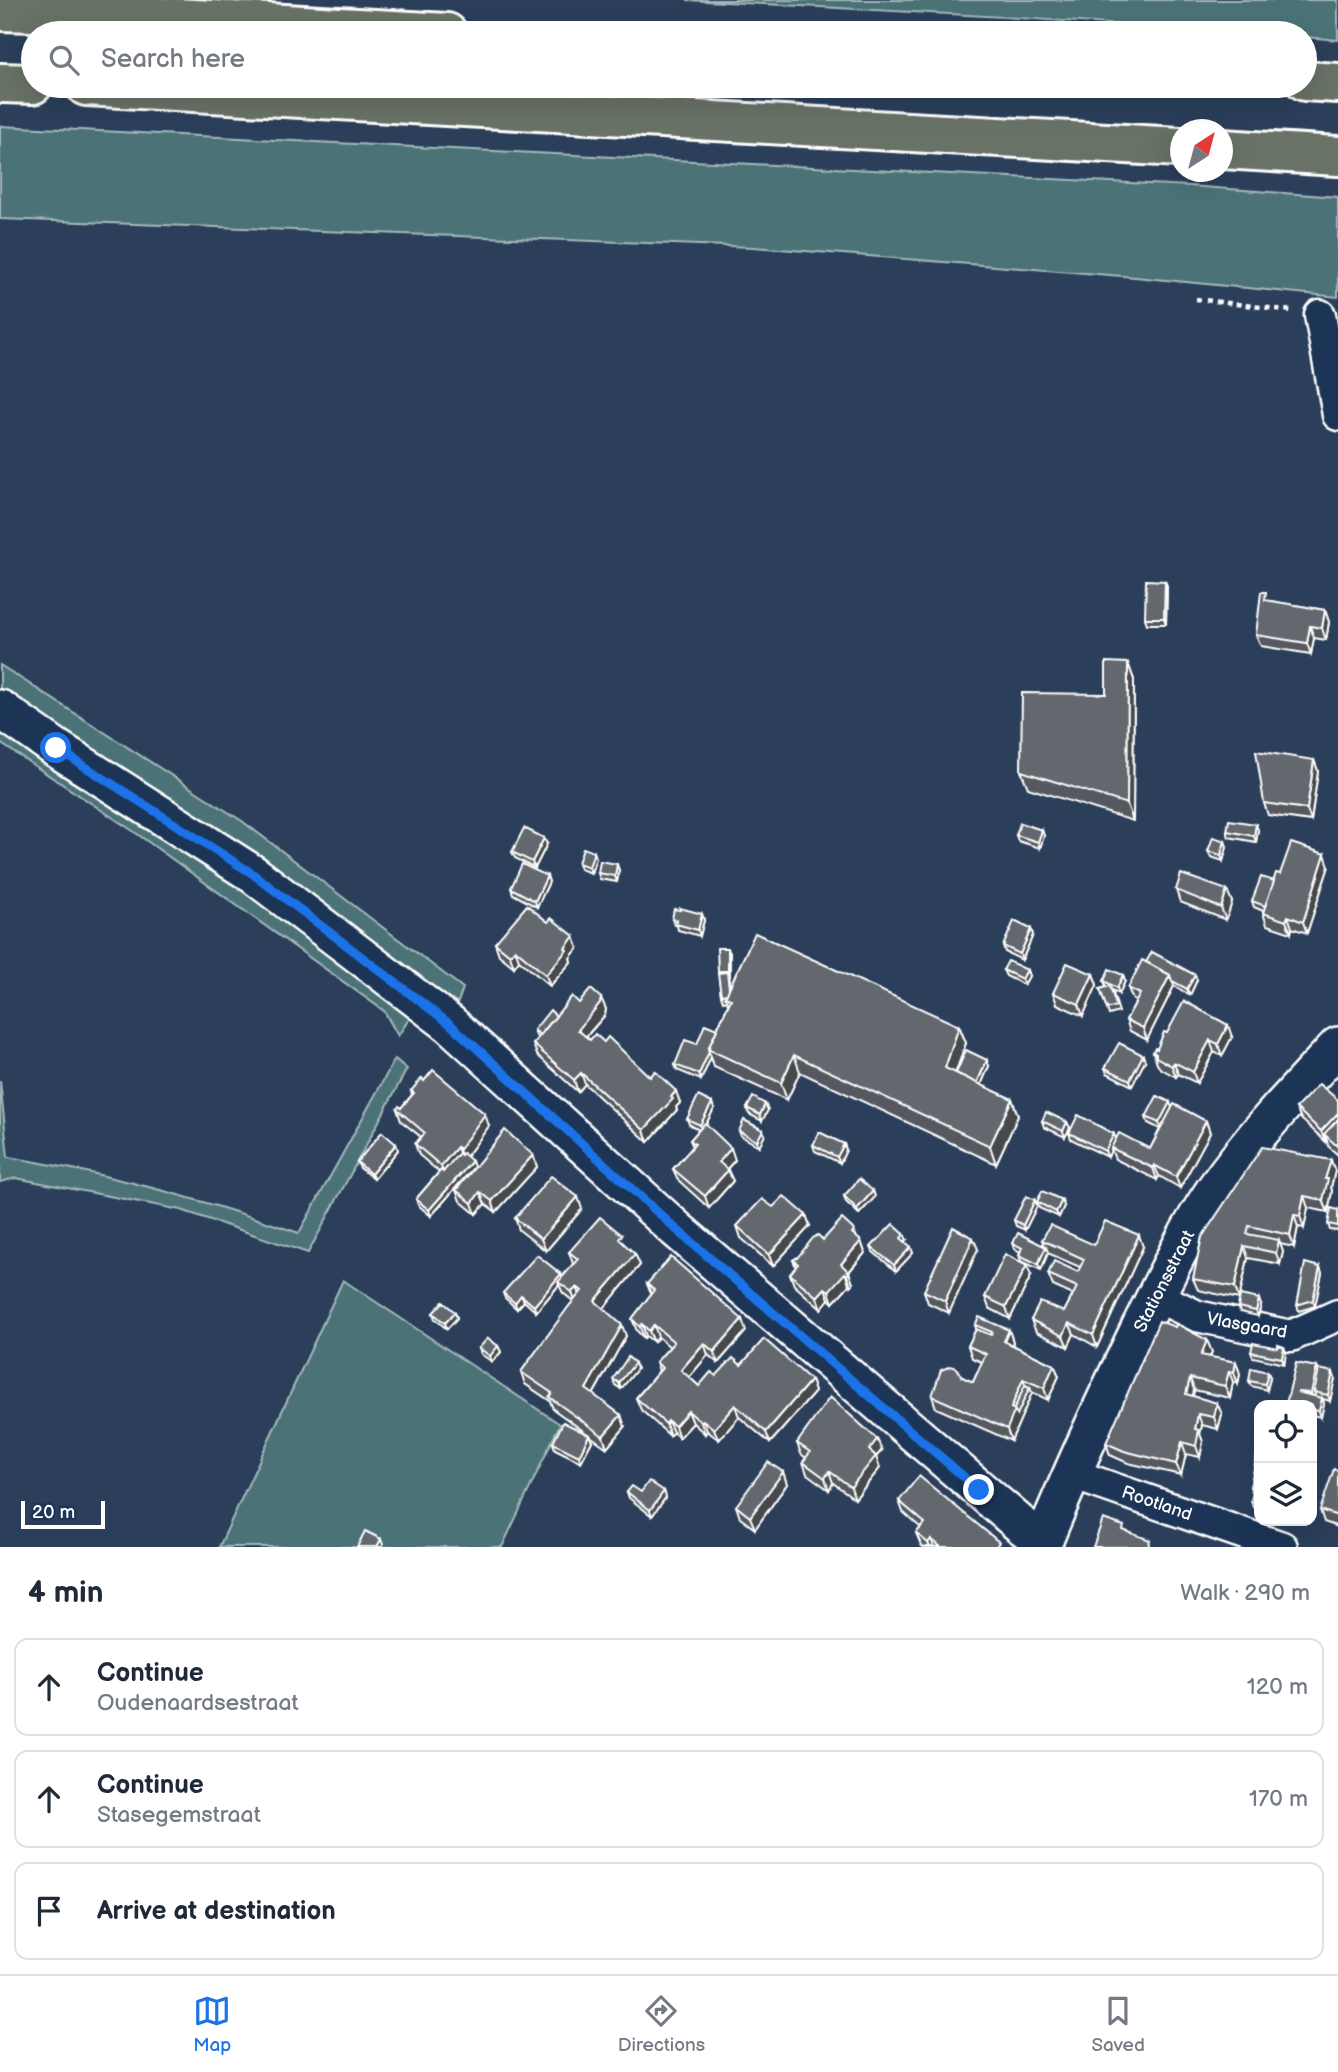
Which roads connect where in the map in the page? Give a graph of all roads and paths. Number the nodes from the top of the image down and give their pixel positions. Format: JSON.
{"nodes":[{"id":1,"x":0,"y":11,"type":"edge"},
{"id":2,"x":203,"y":21,"type":"edge"},
{"id":3,"x":1317,"y":82,"type":"edge"},
{"id":4,"x":0,"y":83,"type":"edge"},
{"id":5,"x":1338,"y":83,"type":"edge"},
{"id":6,"x":21,"y":84,"type":"edge"},
{"id":7,"x":301,"y":98,"type":"edge"},
{"id":8,"x":1170,"y":146,"type":"edge"},
{"id":9,"x":1233,"y":150,"type":"edge"},
{"id":10,"x":1338,"y":156,"type":"edge"},
{"id":11,"x":1196,"y":299,"type":"dead end"},
{"id":12,"x":1320,"y":315,"type":"joint"},
{"id":13,"x":1338,"y":415,"type":"edge"},
{"id":14,"x":0,"y":709,"type":"edge"},
{"id":15,"x":1338,"y":1046,"type":"edge"},
{"id":16,"x":1156,"y":1296,"type":"junction"},
{"id":17,"x":1338,"y":1315,"type":"edge"},
{"id":18,"x":1072,"y":1474,"type":"junction"},
{"id":19,"x":1042,"y":1544,"type":"edge"},
{"id":20,"x":1282,"y":1547,"type":"edge"}],
"edges":[{"from":1,"to":2,"type":"highway"},
{"from":3,"to":5,"type":"highway"},
{"from":4,"to":6,"type":"highway"},
{"from":7,"to":8,"type":"highway"},
{"from":9,"to":10,"type":"highway"},
{"from":11,"to":12,"type":"path"},
{"from":12,"to":13,"type":"street"},
{"from":14,"to":19,"type":"street"},
{"from":15,"to":16,"type":"street","name":"Stationsstraat"},
{"from":16,"to":17,"type":"street","name":"Vlasgaard"},
{"from":16,"to":18,"type":"street","name":"Stationsstraat"},
{"from":18,"to":19,"type":"street","name":"Stationsstraat"},
{"from":18,"to":20,"type":"street","name":"Rootland"}]}
